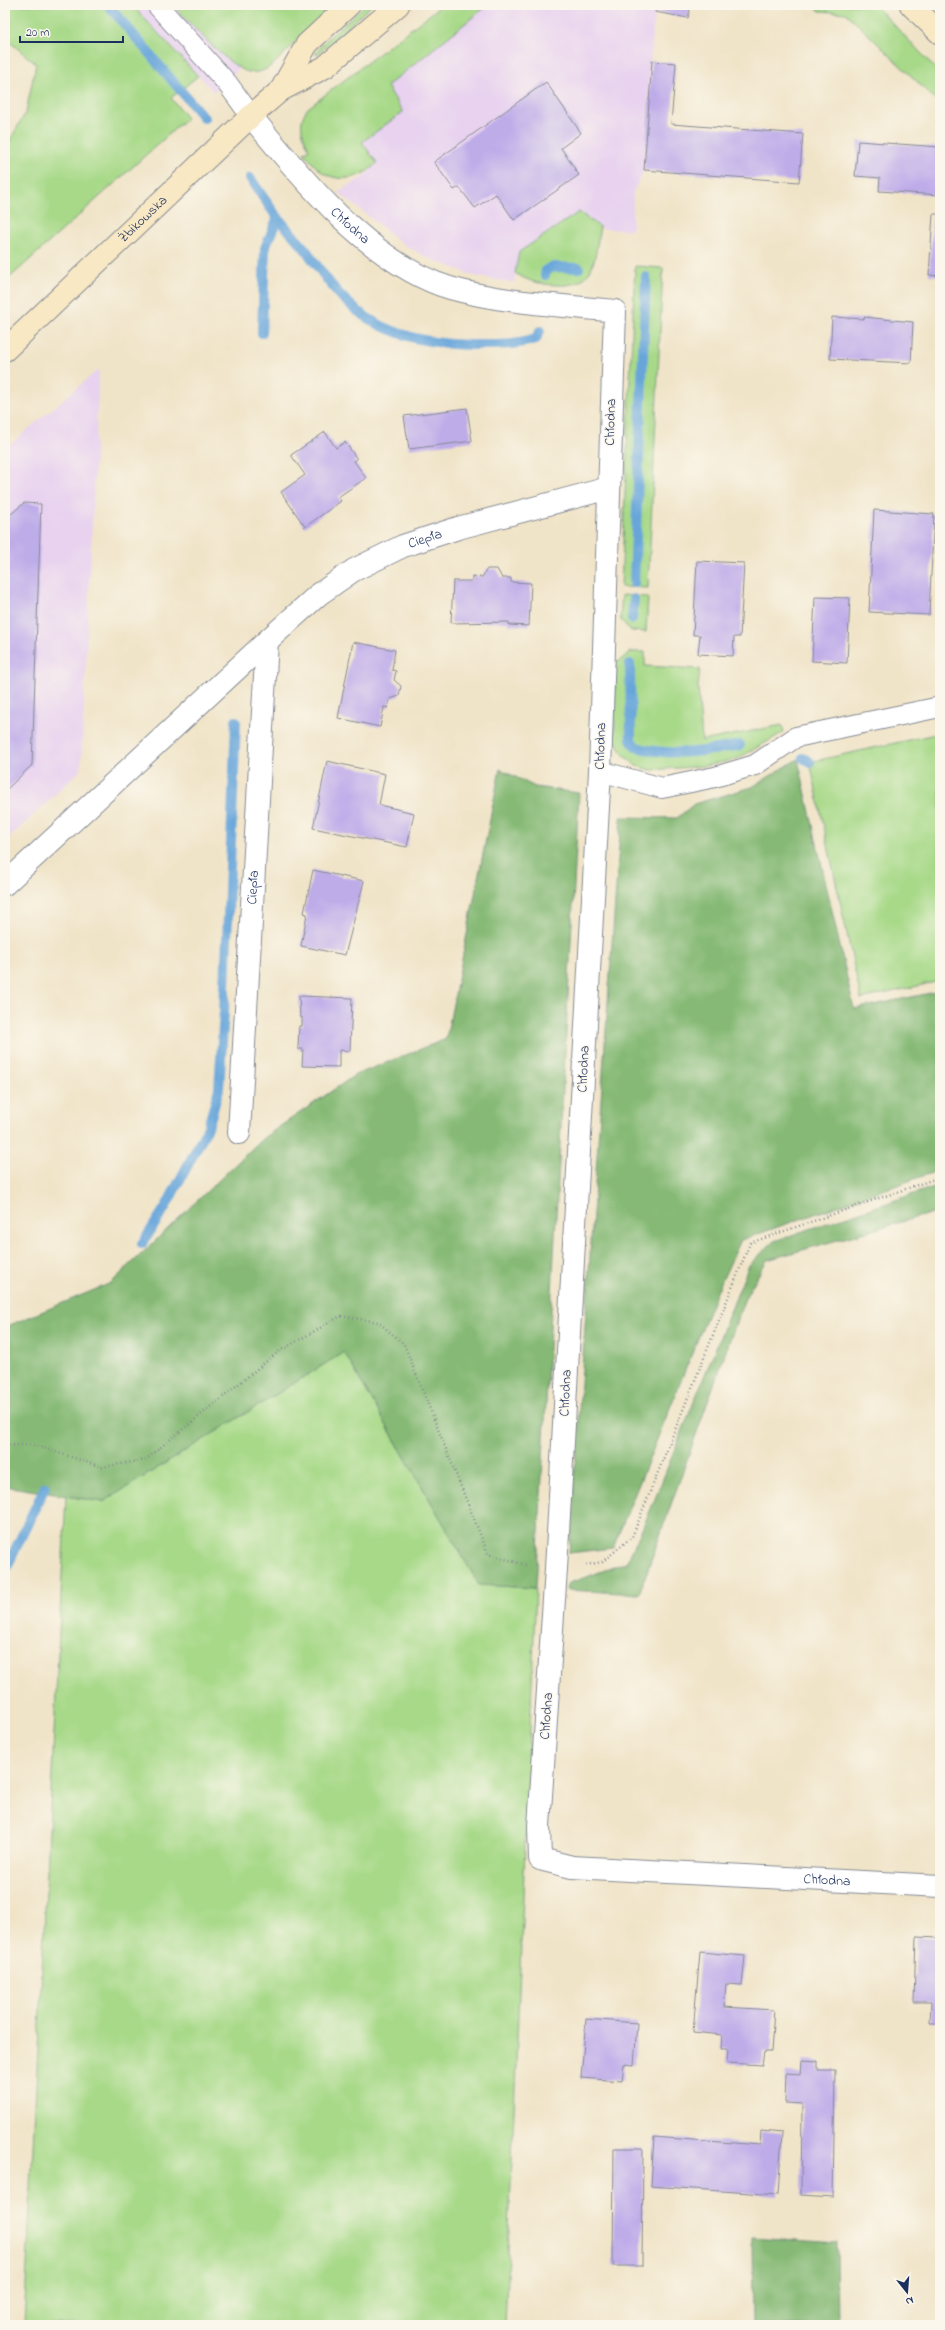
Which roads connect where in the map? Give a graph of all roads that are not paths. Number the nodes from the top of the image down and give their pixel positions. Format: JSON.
{"nodes":[{"id":1,"x":157,"y":5,"type":"edge"},
{"id":2,"x":349,"y":5,"type":"edge"},
{"id":3,"x":398,"y":5,"type":"edge"},
{"id":4,"x":911,"y":5,"type":"edge"},
{"id":5,"x":940,"y":33,"type":"edge"},
{"id":6,"x":281,"y":90,"type":"junction"},
{"id":7,"x":251,"y":116,"type":"junction"},
{"id":8,"x":5,"y":350,"type":"edge"},
{"id":9,"x":609,"y":488,"type":"junction"},
{"id":10,"x":267,"y":642,"type":"junction"},
{"id":11,"x":940,"y":707,"type":"edge"},
{"id":12,"x":600,"y":771,"type":"junction"},
{"id":13,"x":5,"y":884,"type":"edge"},
{"id":14,"x":239,"y":1133,"type":"dead end"},
{"id":15,"x":940,"y":1886,"type":"edge"}],
"edges":[{"from":1,"to":7,"type":"lane"},
{"from":2,"to":6,"type":"main road","name":"Żbikowska"},
{"from":3,"to":6,"type":"main road","name":"Żbikowska"},
{"from":4,"to":5,"type":"main road"},
{"from":6,"to":7,"type":"main road","name":"Żbikowska"},
{"from":7,"to":8,"type":"main road","name":"Żbikowska"},
{"from":7,"to":9,"type":"street","name":"Chłodna"},
{"from":9,"to":10,"type":"street","name":"Ciepła"},
{"from":9,"to":12,"type":"street","name":"Chłodna"},
{"from":10,"to":13,"type":"street","name":"Ciepła"},
{"from":10,"to":14,"type":"street","name":"Ciepła"},
{"from":11,"to":12,"type":"lane"},
{"from":12,"to":15,"type":"street","name":"Chłodna"}]}
